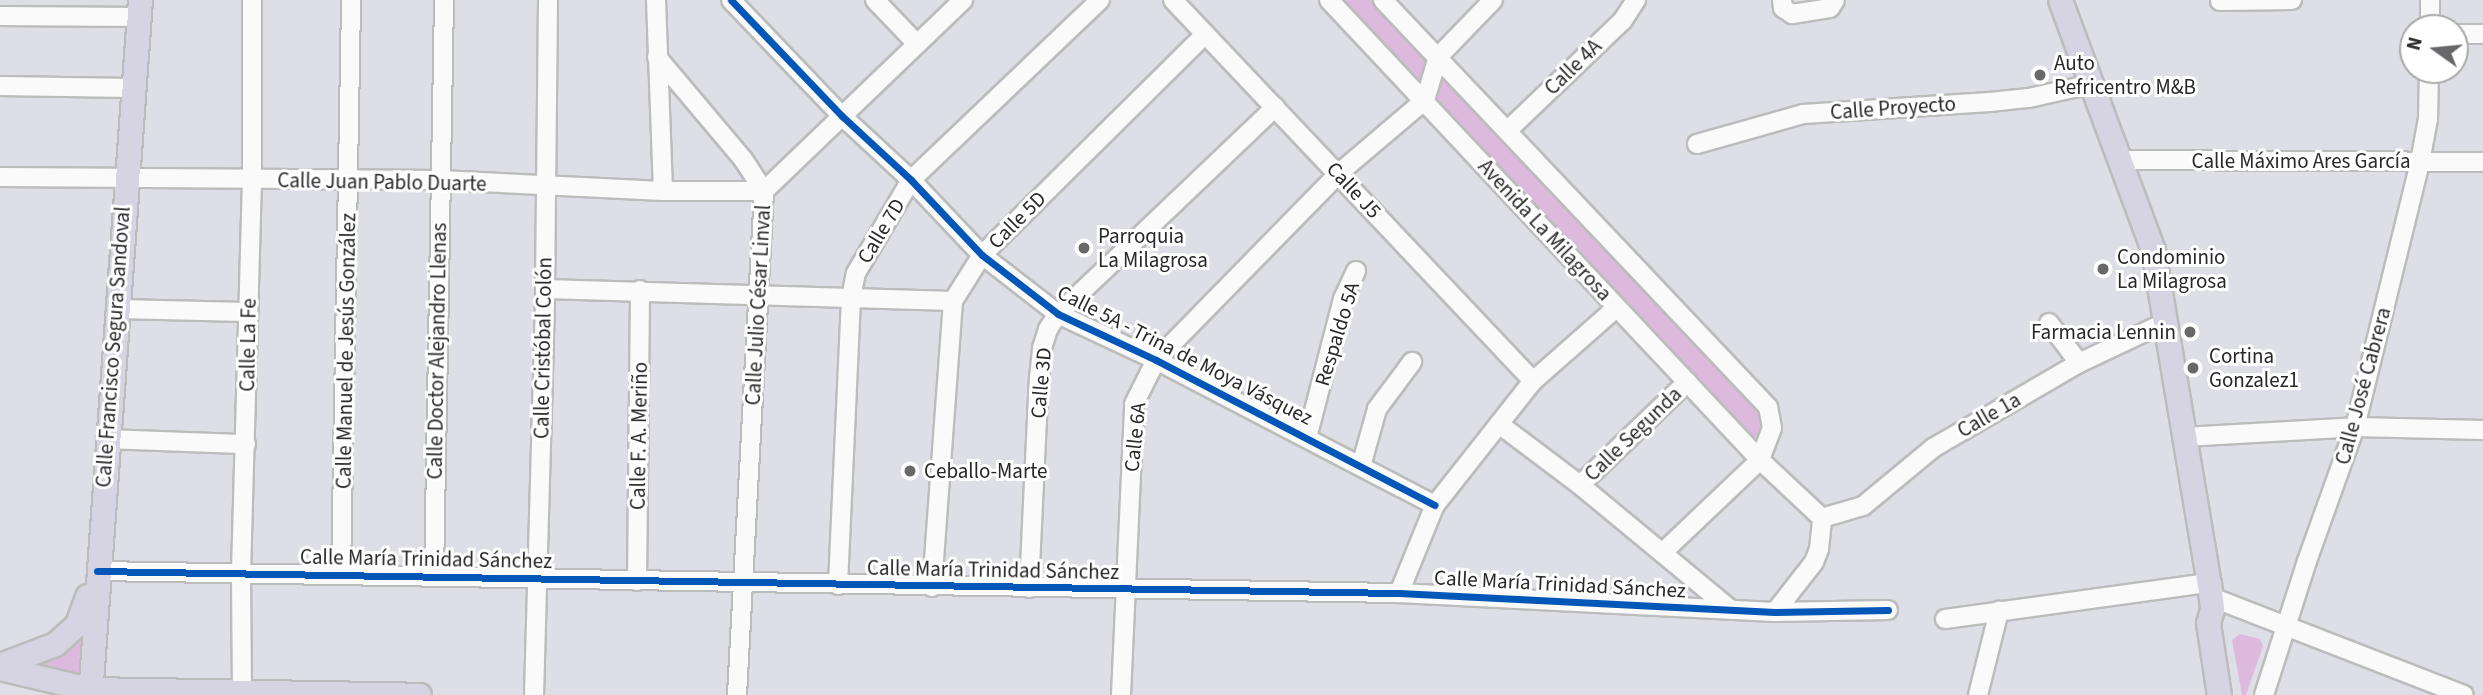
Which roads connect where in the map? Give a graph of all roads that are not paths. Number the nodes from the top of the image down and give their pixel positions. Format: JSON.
{"nodes":[{"id":1,"x":252,"y":0,"type":"edge"},
{"id":2,"x":351,"y":0,"type":"edge"},
{"id":3,"x":444,"y":0,"type":"edge"},
{"id":4,"x":548,"y":0,"type":"edge"},
{"id":5,"x":656,"y":0,"type":"edge"},
{"id":6,"x":731,"y":0,"type":"edge"},
{"id":7,"x":875,"y":0,"type":"edge"},
{"id":8,"x":963,"y":0,"type":"edge"},
{"id":9,"x":1100,"y":0,"type":"edge"},
{"id":10,"x":1173,"y":0,"type":"edge"},
{"id":11,"x":1329,"y":0,"type":"edge"},
{"id":12,"x":1383,"y":0,"type":"edge"},
{"id":13,"x":1493,"y":0,"type":"edge"},
{"id":14,"x":1636,"y":0,"type":"edge"},
{"id":15,"x":1782,"y":0,"type":"edge"},
{"id":16,"x":1835,"y":0,"type":"edge"},
{"id":17,"x":2060,"y":0,"type":"edge"},
{"id":18,"x":2292,"y":0,"type":"edge"},
{"id":19,"x":2220,"y":1,"type":"edge"},
{"id":20,"x":139,"y":8,"type":"edge"},
{"id":21,"x":0,"y":16,"type":"edge"},
{"id":22,"x":1205,"y":34,"type":"junction"},
{"id":23,"x":916,"y":44,"type":"junction"},
{"id":24,"x":657,"y":57,"type":"junction"},
{"id":25,"x":1437,"y":57,"type":"junction"},
{"id":26,"x":2091,"y":84,"type":"junction"},
{"id":27,"x":2429,"y":84,"type":"edge"},
{"id":28,"x":0,"y":86,"type":"edge"},
{"id":29,"x":132,"y":88,"type":"junction"},
{"id":30,"x":1425,"y":100,"type":"junction"},
{"id":31,"x":1275,"y":107,"type":"junction"},
{"id":32,"x":842,"y":116,"type":"junction"},
{"id":33,"x":1507,"y":131,"type":"junction"},
{"id":34,"x":1697,"y":144,"type":"dead end"},
{"id":35,"x":2118,"y":160,"type":"junction"},
{"id":36,"x":2420,"y":162,"type":"junction"},
{"id":37,"x":2483,"y":162,"type":"edge"},
{"id":38,"x":1339,"y":173,"type":"junction"},
{"id":39,"x":0,"y":177,"type":"edge"},
{"id":40,"x":125,"y":177,"type":"junction"},
{"id":41,"x":252,"y":180,"type":"junction"},
{"id":42,"x":440,"y":180,"type":"junction"},
{"id":43,"x":911,"y":180,"type":"junction"},
{"id":44,"x":350,"y":182,"type":"junction"},
{"id":45,"x":544,"y":186,"type":"junction"},
{"id":46,"x":663,"y":191,"type":"junction"},
{"id":47,"x":764,"y":191,"type":"junction"},
{"id":48,"x":982,"y":254,"type":"junction"},
{"id":49,"x":1356,"y":271,"type":"dead end"},
{"id":50,"x":545,"y":289,"type":"junction"},
{"id":51,"x":640,"y":290,"type":"junction"},
{"id":52,"x":759,"y":298,"type":"junction"},
{"id":53,"x":851,"y":298,"type":"junction"},
{"id":54,"x":953,"y":301,"type":"junction"},
{"id":55,"x":1616,"y":308,"type":"junction"},
{"id":56,"x":116,"y":309,"type":"junction"},
{"id":57,"x":248,"y":312,"type":"junction"},
{"id":58,"x":1058,"y":314,"type":"junction"},
{"id":59,"x":2049,"y":323,"type":"dead end"},
{"id":60,"x":2166,"y":323,"type":"junction"},
{"id":61,"x":1156,"y":360,"type":"junction"},
{"id":62,"x":1412,"y":362,"type":"dead end"},
{"id":63,"x":2079,"y":363,"type":"junction"},
{"id":64,"x":1533,"y":381,"type":"junction"},
{"id":65,"x":1687,"y":382,"type":"junction"},
{"id":66,"x":1499,"y":424,"type":"junction"},
{"id":67,"x":2356,"y":427,"type":"junction"},
{"id":68,"x":2483,"y":430,"type":"edge"},
{"id":69,"x":2184,"y":437,"type":"junction"},
{"id":70,"x":1307,"y":438,"type":"junction"},
{"id":71,"x":107,"y":439,"type":"junction"},
{"id":72,"x":246,"y":444,"type":"junction"},
{"id":73,"x":1760,"y":460,"type":"junction"},
{"id":74,"x":1361,"y":466,"type":"junction"},
{"id":75,"x":1580,"y":485,"type":"junction"},
{"id":76,"x":1435,"y":505,"type":"junction"},
{"id":77,"x":1822,"y":518,"type":"junction"},
{"id":78,"x":1662,"y":554,"type":"junction"},
{"id":79,"x":97,"y":570,"type":"junction"},
{"id":80,"x":241,"y":573,"type":"junction"},
{"id":81,"x":341,"y":575,"type":"junction"},
{"id":82,"x":434,"y":577,"type":"junction"},
{"id":83,"x":539,"y":579,"type":"junction"},
{"id":84,"x":637,"y":581,"type":"junction"},
{"id":85,"x":742,"y":583,"type":"junction"},
{"id":86,"x":838,"y":585,"type":"junction"},
{"id":87,"x":932,"y":587,"type":"junction"},
{"id":88,"x":1029,"y":588,"type":"junction"},
{"id":89,"x":1125,"y":590,"type":"junction"},
{"id":90,"x":1399,"y":593,"type":"junction"},
{"id":91,"x":2210,"y":596,"type":"junction"},
{"id":92,"x":1731,"y":610,"type":"junction"},
{"id":93,"x":1888,"y":610,"type":"dead end"},
{"id":94,"x":1999,"y":611,"type":"junction"},
{"id":95,"x":1775,"y":612,"type":"junction"},
{"id":96,"x":1945,"y":619,"type":"dead end"},
{"id":97,"x":2287,"y":625,"type":"junction"},
{"id":98,"x":0,"y":668,"type":"edge"},
{"id":99,"x":242,"y":690,"type":"junction"},
{"id":100,"x":90,"y":692,"type":"edge"},
{"id":101,"x":212,"y":693,"type":"edge"},
{"id":102,"x":54,"y":695,"type":"edge"},
{"id":103,"x":419,"y":695,"type":"edge"},
{"id":104,"x":534,"y":695,"type":"edge"},
{"id":105,"x":737,"y":695,"type":"edge"},
{"id":106,"x":1121,"y":695,"type":"edge"},
{"id":107,"x":1978,"y":695,"type":"edge"},
{"id":108,"x":2219,"y":695,"type":"edge"},
{"id":109,"x":2234,"y":695,"type":"edge"},
{"id":110,"x":2264,"y":695,"type":"edge"},
{"id":111,"x":2464,"y":695,"type":"edge"}],
"edges":[{"from":1,"to":41,"type":"street","name":"Calle La Fe"},
{"from":2,"to":44,"type":"street","name":"Calle Manuel de Jesús González"},
{"from":3,"to":42,"type":"street","name":"Calle Doctor Alejandro Llenas"},
{"from":4,"to":45,"type":"street","name":"Calle Cristóbal Colón"},
{"from":5,"to":24,"type":"street"},
{"from":6,"to":32,"type":"street","name":"Calle 5A - Trina de Moya Vásquez"},
{"from":7,"to":23,"type":"street"},
{"from":8,"to":23,"type":"street","name":"Calle Julio César Linval"},
{"from":9,"to":43,"type":"street","name":"Calle 7D"},
{"from":10,"to":22,"type":"street","name":"Calle J5"},
{"from":11,"to":30,"type":"street","name":"Avenida La Milagrosa"},
{"from":12,"to":25,"type":"street","name":"Avenida La Milagrosa"},
{"from":13,"to":25,"type":"street"},
{"from":14,"to":33,"type":"street","name":"Calle 4A"},
{"from":15,"to":16,"type":"street"},
{"from":17,"to":26,"type":"main road"},
{"from":18,"to":19,"type":"street"},
{"from":20,"to":21,"type":"street"},
{"from":20,"to":29,"type":"main road","name":"Calle Francisco Segura Sandoval"},
{"from":22,"to":31,"type":"street","name":"Calle J5"},
{"from":22,"to":48,"type":"street","name":"Calle 5D"},
{"from":23,"to":32,"type":"street","name":"Calle Julio César Linval"},
{"from":24,"to":46,"type":"street"},
{"from":24,"to":47,"type":"street"},
{"from":25,"to":30,"type":"street"},
{"from":25,"to":33,"type":"street","name":"Avenida La Milagrosa"},
{"from":26,"to":34,"type":"street","name":"Calle Proyecto"},
{"from":26,"to":35,"type":"main road"},
{"from":27,"to":36,"type":"street","name":"Calle José Cabrera"},
{"from":28,"to":29,"type":"street"},
{"from":29,"to":40,"type":"main road","name":"Calle Francisco Segura Sandoval"},
{"from":30,"to":38,"type":"street","name":"Calle 6A"},
{"from":30,"to":55,"type":"street","name":"Avenida La Milagrosa"},
{"from":31,"to":38,"type":"street","name":"Calle J5"},
{"from":31,"to":58,"type":"street","name":"Calle 3D"},
{"from":32,"to":43,"type":"street","name":"Calle 5A - Trina de Moya Vásquez"},
{"from":32,"to":47,"type":"street","name":"Calle Julio César Linval"},
{"from":33,"to":73,"type":"street","name":"Avenida La Milagrosa"},
{"from":35,"to":36,"type":"street","name":"Calle Máximo Ares García"},
{"from":35,"to":60,"type":"main road"},
{"from":36,"to":37,"type":"street","name":"Calle Máximo Ares García"},
{"from":36,"to":67,"type":"street","name":"Calle José Cabrera"},
{"from":38,"to":61,"type":"street","name":"Calle 6A"},
{"from":38,"to":64,"type":"street","name":"Calle J5"},
{"from":39,"to":40,"type":"street","name":"Calle Juan Pablo Duarte"},
{"from":40,"to":41,"type":"street","name":"Calle Juan Pablo Duarte"},
{"from":40,"to":56,"type":"main road","name":"Calle Francisco Segura Sandoval"},
{"from":41,"to":44,"type":"street","name":"Calle Juan Pablo Duarte"},
{"from":41,"to":57,"type":"street","name":"Calle La Fe"},
{"from":42,"to":44,"type":"street","name":"Calle Juan Pablo Duarte"},
{"from":42,"to":45,"type":"street","name":"Calle Juan Pablo Duarte"},
{"from":42,"to":82,"type":"street","name":"Calle Doctor Alejandro Llenas"},
{"from":43,"to":48,"type":"street","name":"Calle 5A - Trina de Moya Vásquez"},
{"from":43,"to":53,"type":"street","name":"Calle 7D"},
{"from":44,"to":81,"type":"street","name":"Calle Manuel de Jesús González"},
{"from":45,"to":46,"type":"street","name":"Calle Juan Pablo Duarte"},
{"from":45,"to":50,"type":"street","name":"Calle Cristóbal Colón"},
{"from":46,"to":47,"type":"street","name":"Calle Juan Pablo Duarte"},
{"from":47,"to":52,"type":"street","name":"Calle Julio César Linval"},
{"from":48,"to":54,"type":"street","name":"Calle 5D"},
{"from":48,"to":58,"type":"street","name":"Calle 5A - Trina de Moya Vásquez"},
{"from":49,"to":70,"type":"street","name":"Respaldo 5A"},
{"from":50,"to":51,"type":"street"},
{"from":50,"to":83,"type":"street","name":"Calle Cristóbal Colón"},
{"from":51,"to":52,"type":"street"},
{"from":51,"to":84,"type":"street","name":"Calle F. A. Meriño"},
{"from":52,"to":53,"type":"street"},
{"from":52,"to":85,"type":"street","name":"Calle Julio César Linval"},
{"from":53,"to":54,"type":"street"},
{"from":53,"to":86,"type":"street","name":"Calle 7D"},
{"from":54,"to":87,"type":"street","name":"Calle 5D"},
{"from":55,"to":64,"type":"street"},
{"from":55,"to":65,"type":"street","name":"Avenida La Milagrosa"},
{"from":56,"to":57,"type":"street"},
{"from":56,"to":71,"type":"main road","name":"Calle Francisco Segura Sandoval"},
{"from":57,"to":72,"type":"street","name":"Calle La Fe"},
{"from":58,"to":61,"type":"street","name":"Calle 5A - Trina de Moya Vásquez"},
{"from":58,"to":88,"type":"street","name":"Calle 3D"},
{"from":59,"to":63,"type":"street"},
{"from":60,"to":63,"type":"street","name":"Calle 1a"},
{"from":60,"to":69,"type":"main road"},
{"from":61,"to":70,"type":"street","name":"Calle 5A - Trina de Moya Vásquez"},
{"from":61,"to":89,"type":"street","name":"Calle 6A"},
{"from":62,"to":74,"type":"street"},
{"from":63,"to":77,"type":"street","name":"Calle 1a"},
{"from":64,"to":66,"type":"street"},
{"from":65,"to":73,"type":"street","name":"Avenida La Milagrosa"},
{"from":65,"to":75,"type":"street","name":"Calle Segunda"},
{"from":66,"to":75,"type":"street"},
{"from":66,"to":76,"type":"street"},
{"from":67,"to":68,"type":"street"},
{"from":67,"to":69,"type":"street"},
{"from":67,"to":97,"type":"street","name":"Calle José Cabrera"},
{"from":69,"to":91,"type":"main road"},
{"from":70,"to":74,"type":"street","name":"Calle 5A - Trina de Moya Vásquez"},
{"from":71,"to":72,"type":"street"},
{"from":71,"to":79,"type":"main road","name":"Calle Francisco Segura Sandoval"},
{"from":72,"to":80,"type":"street","name":"Calle La Fe"},
{"from":73,"to":77,"type":"street","name":"Avenida La Milagrosa"},
{"from":73,"to":78,"type":"street"},
{"from":74,"to":76,"type":"street","name":"Calle 5A - Trina de Moya Vásquez"},
{"from":75,"to":78,"type":"street"},
{"from":76,"to":90,"type":"street"},
{"from":77,"to":95,"type":"street"},
{"from":78,"to":92,"type":"street"},
{"from":79,"to":80,"type":"street","name":"Calle María Trinidad Sánchez"},
{"from":79,"to":98,"type":"main road"},
{"from":79,"to":100,"type":"main road","name":"Calle Francisco Segura Sandoval"},
{"from":80,"to":81,"type":"street","name":"Calle María Trinidad Sánchez"},
{"from":80,"to":99,"type":"street","name":"Calle La Fe"},
{"from":81,"to":82,"type":"street","name":"Calle María Trinidad Sánchez"},
{"from":82,"to":83,"type":"street","name":"Calle María Trinidad Sánchez"},
{"from":83,"to":84,"type":"street","name":"Calle María Trinidad Sánchez"},
{"from":83,"to":104,"type":"street","name":"Calle Cristóbal Colón"},
{"from":84,"to":85,"type":"street","name":"Calle María Trinidad Sánchez"},
{"from":85,"to":86,"type":"street","name":"Calle María Trinidad Sánchez"},
{"from":85,"to":105,"type":"street","name":"Calle Julio César Linval"},
{"from":86,"to":87,"type":"street","name":"Calle María Trinidad Sánchez"},
{"from":87,"to":88,"type":"street","name":"Calle María Trinidad Sánchez"},
{"from":88,"to":89,"type":"street","name":"Calle María Trinidad Sánchez"},
{"from":89,"to":90,"type":"street","name":"Calle María Trinidad Sánchez"},
{"from":89,"to":106,"type":"street","name":"Calle 6A"},
{"from":90,"to":92,"type":"street","name":"Calle María Trinidad Sánchez"},
{"from":91,"to":94,"type":"street"},
{"from":91,"to":97,"type":"street"},
{"from":91,"to":108,"type":"main road"},
{"from":91,"to":109,"type":"main road"},
{"from":92,"to":95,"type":"street","name":"Calle María Trinidad Sánchez"},
{"from":93,"to":95,"type":"street","name":"Calle María Trinidad Sánchez"},
{"from":94,"to":96,"type":"street"},
{"from":94,"to":107,"type":"street"},
{"from":97,"to":110,"type":"street","name":"Calle José Cabrera"},
{"from":97,"to":111,"type":"street"},
{"from":98,"to":100,"type":"main road"},
{"from":98,"to":102,"type":"main road"},
{"from":99,"to":101,"type":"main road"},
{"from":99,"to":103,"type":"main road"},
{"from":100,"to":101,"type":"main road"}]}
